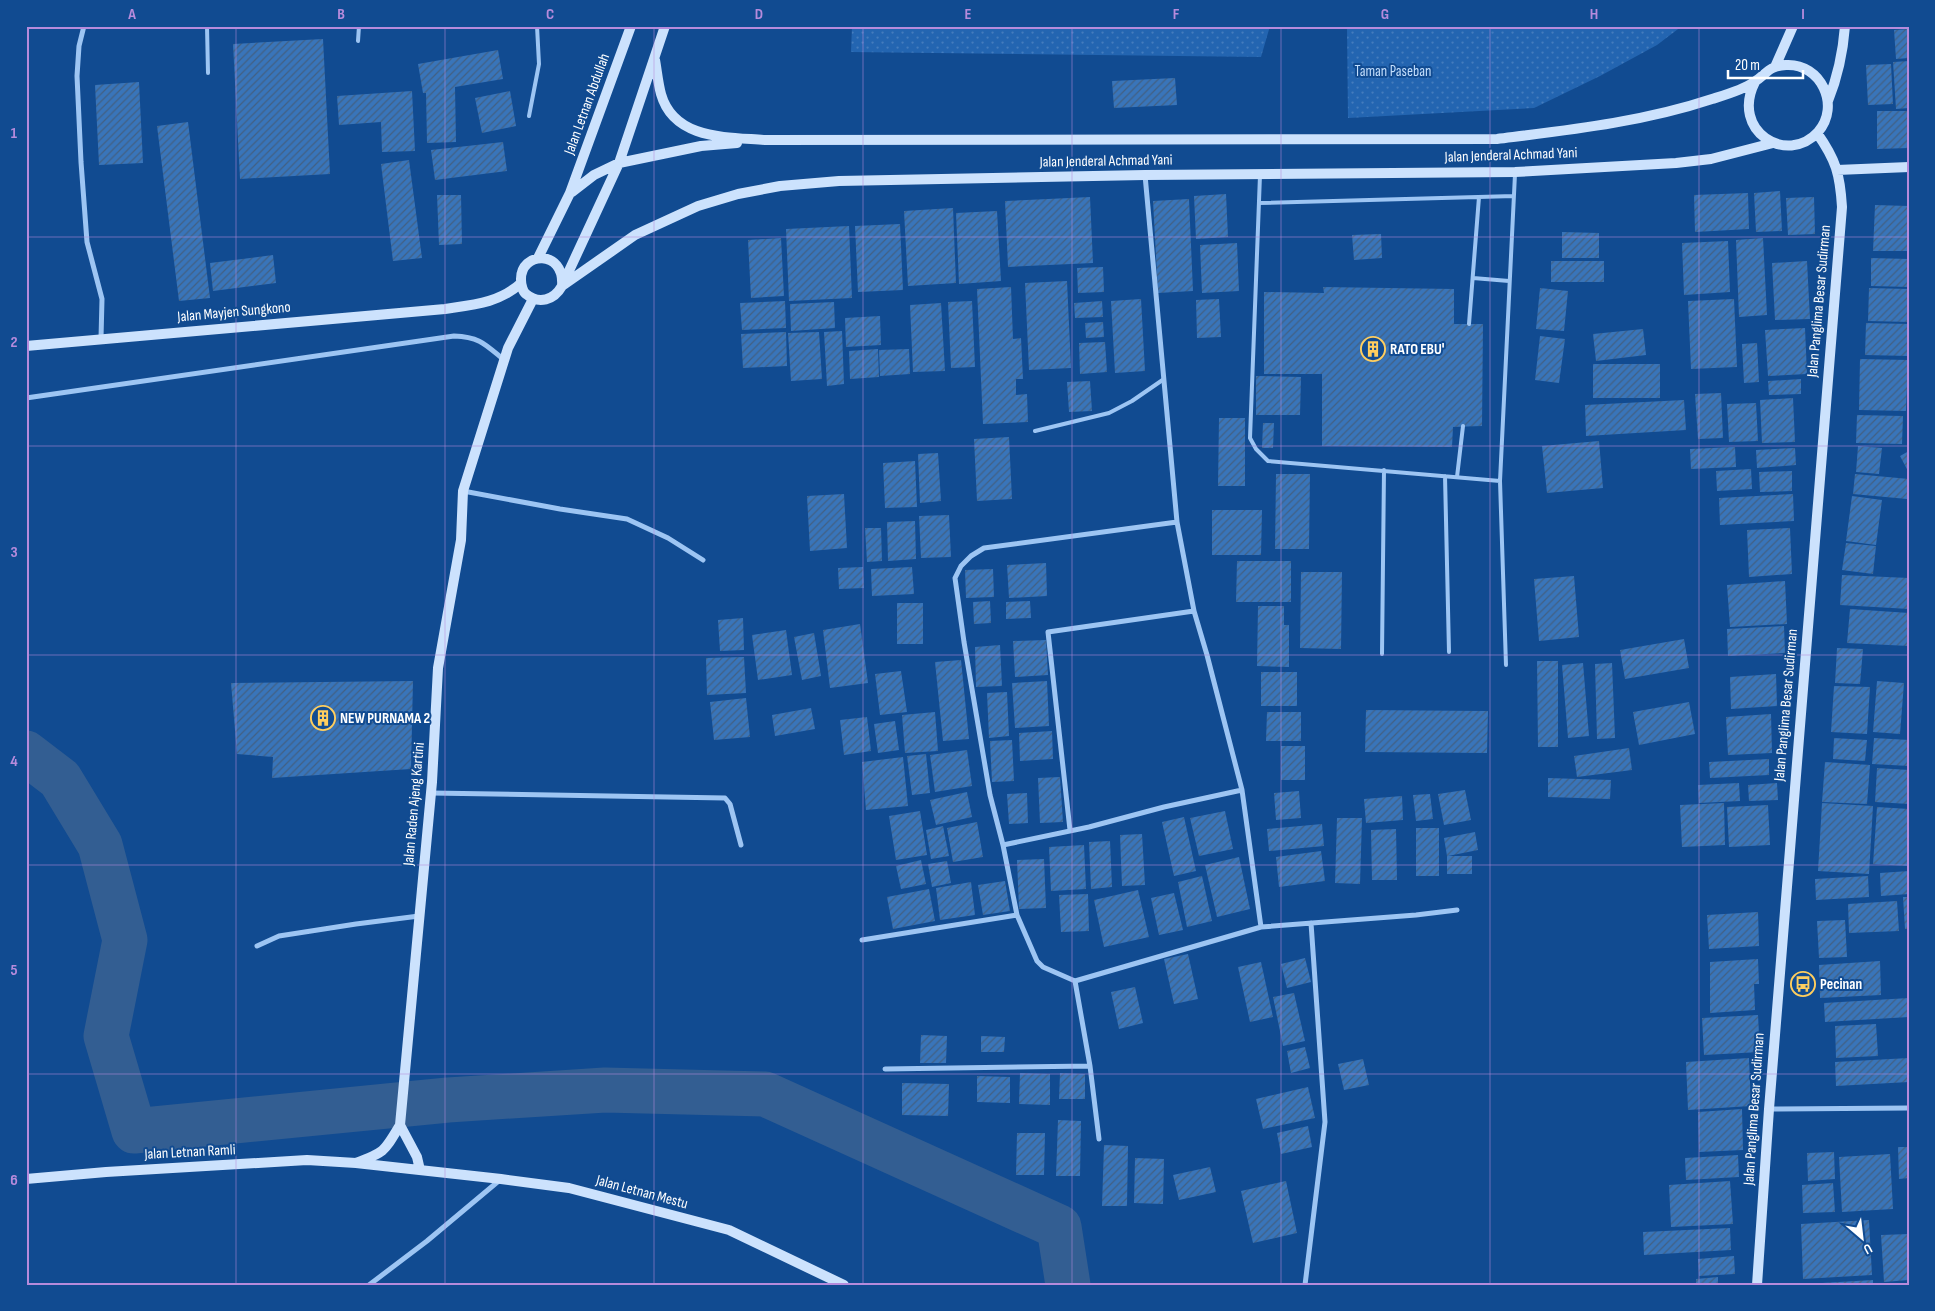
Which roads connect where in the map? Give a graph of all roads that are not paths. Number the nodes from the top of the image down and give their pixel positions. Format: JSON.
{"nodes":[{"id":1,"x":84,"y":26,"type":"edge"},
{"id":2,"x":207,"y":26,"type":"edge"},
{"id":3,"x":359,"y":26,"type":"edge"},
{"id":4,"x":537,"y":26,"type":"edge"},
{"id":5,"x":631,"y":26,"type":"edge"},
{"id":6,"x":665,"y":26,"type":"edge"},
{"id":7,"x":1793,"y":26,"type":"edge"},
{"id":8,"x":1845,"y":26,"type":"edge"},
{"id":9,"x":358,"y":41,"type":"dead end"},
{"id":10,"x":654,"y":60,"type":"junction"},
{"id":11,"x":1775,"y":67,"type":"junction"},
{"id":12,"x":208,"y":73,"type":"dead end"},
{"id":13,"x":1755,"y":82,"type":"junction"},
{"id":14,"x":1828,"y":101,"type":"junction"},
{"id":15,"x":529,"y":116,"type":"dead end"},
{"id":16,"x":1817,"y":132,"type":"junction"},
{"id":17,"x":765,"y":140,"type":"junction"},
{"id":18,"x":1773,"y":143,"type":"junction"},
{"id":19,"x":619,"y":163,"type":"junction"},
{"id":20,"x":1909,"y":167,"type":"edge"},
{"id":21,"x":1838,"y":170,"type":"junction"},
{"id":22,"x":1515,"y":172,"type":"junction"},
{"id":23,"x":1260,"y":174,"type":"junction"},
{"id":24,"x":1145,"y":175,"type":"junction"},
{"id":25,"x":570,"y":193,"type":"junction"},
{"id":26,"x":1514,"y":196,"type":"junction"},
{"id":27,"x":1479,"y":197,"type":"junction"},
{"id":28,"x":1259,"y":203,"type":"junction"},
{"id":29,"x":538,"y":258,"type":"junction"},
{"id":30,"x":1472,"y":278,"type":"junction"},
{"id":31,"x":1509,"y":281,"type":"junction"},
{"id":32,"x":521,"y":283,"type":"junction"},
{"id":33,"x":562,"y":286,"type":"junction"},
{"id":34,"x":534,"y":299,"type":"junction"},
{"id":35,"x":1468,"y":324,"type":"dead end"},
{"id":36,"x":101,"y":338,"type":"junction"},
{"id":37,"x":26,"y":346,"type":"edge"},
{"id":38,"x":504,"y":360,"type":"junction"},
{"id":39,"x":1164,"y":379,"type":"junction"},
{"id":40,"x":26,"y":398,"type":"edge"},
{"id":41,"x":1463,"y":426,"type":"dead end"},
{"id":42,"x":1035,"y":432,"type":"dead end"},
{"id":43,"x":1384,"y":470,"type":"junction"},
{"id":44,"x":1445,"y":476,"type":"junction"},
{"id":45,"x":1457,"y":477,"type":"junction"},
{"id":46,"x":1500,"y":481,"type":"junction"},
{"id":47,"x":463,"y":490,"type":"junction"},
{"id":48,"x":1177,"y":522,"type":"junction"},
{"id":49,"x":703,"y":560,"type":"dead end"},
{"id":50,"x":1194,"y":611,"type":"junction"},
{"id":51,"x":1449,"y":652,"type":"dead end"},
{"id":52,"x":1382,"y":654,"type":"dead end"},
{"id":53,"x":1506,"y":664,"type":"dead end"},
{"id":54,"x":1242,"y":790,"type":"junction"},
{"id":55,"x":430,"y":793,"type":"junction"},
{"id":56,"x":1070,"y":830,"type":"junction"},
{"id":57,"x":741,"y":845,"type":"dead end"},
{"id":58,"x":1003,"y":845,"type":"junction"},
{"id":59,"x":1457,"y":910,"type":"dead end"},
{"id":60,"x":1017,"y":915,"type":"junction"},
{"id":61,"x":420,"y":916,"type":"junction"},
{"id":62,"x":1310,"y":922,"type":"junction"},
{"id":63,"x":1261,"y":927,"type":"junction"},
{"id":64,"x":862,"y":940,"type":"dead end"},
{"id":65,"x":257,"y":946,"type":"dead end"},
{"id":66,"x":1075,"y":981,"type":"junction"},
{"id":67,"x":1090,"y":1066,"type":"junction"},
{"id":68,"x":886,"y":1069,"type":"dead end"},
{"id":69,"x":1769,"y":1108,"type":"junction"},
{"id":70,"x":1909,"y":1108,"type":"edge"},
{"id":71,"x":401,"y":1122,"type":"junction"},
{"id":72,"x":1099,"y":1139,"type":"dead end"},
{"id":73,"x":356,"y":1163,"type":"junction"},
{"id":74,"x":420,"y":1170,"type":"junction"},
{"id":75,"x":26,"y":1179,"type":"edge"},
{"id":76,"x":501,"y":1179,"type":"junction"},
{"id":77,"x":369,"y":1285,"type":"edge"},
{"id":78,"x":844,"y":1285,"type":"edge"},
{"id":79,"x":1305,"y":1285,"type":"edge"},
{"id":80,"x":1757,"y":1285,"type":"edge"}],
"edges":[{"from":1,"to":36,"type":"street"},
{"from":2,"to":12,"type":"lane"},
{"from":3,"to":9,"type":"lane"},
{"from":4,"to":15,"type":"lane"},
{"from":5,"to":25,"type":"street","name":"Jalan Letnan Abdullah"},
{"from":6,"to":10,"type":"street"},
{"from":7,"to":11,"type":"street"},
{"from":8,"to":14,"type":"street"},
{"from":10,"to":17,"type":"street"},
{"from":10,"to":19,"type":"street"},
{"from":11,"to":13,"type":"street"},
{"from":11,"to":14,"type":"street"},
{"from":13,"to":17,"type":"street","name":"Jalan Jenderal Achmad Yani"},
{"from":13,"to":18,"type":"street"},
{"from":14,"to":16,"type":"street"},
{"from":16,"to":18,"type":"street"},
{"from":16,"to":21,"type":"street","name":"Jalan Panglima Besar Sudirman"},
{"from":17,"to":19,"type":"street"},
{"from":18,"to":22,"type":"street","name":"Jalan Jenderal Achmad Yani"},
{"from":19,"to":25,"type":"street"},
{"from":19,"to":33,"type":"street"},
{"from":20,"to":21,"type":"street"},
{"from":21,"to":69,"type":"street","name":"Jalan Panglima Besar Sudirman"},
{"from":22,"to":23,"type":"street","name":"Jalan Jenderal Achmad Yani"},
{"from":22,"to":26,"type":"lane"},
{"from":23,"to":24,"type":"street","name":"Jalan Jenderal Achmad Yani"},
{"from":23,"to":28,"type":"lane"},
{"from":24,"to":33,"type":"street","name":"Jalan Jenderal Achmad Yani"},
{"from":24,"to":39,"type":"street"},
{"from":25,"to":29,"type":"street","name":"Jalan Letnan Abdullah"},
{"from":26,"to":27,"type":"lane"},
{"from":26,"to":31,"type":"lane"},
{"from":27,"to":28,"type":"lane"},
{"from":27,"to":30,"type":"lane"},
{"from":28,"to":43,"type":"lane"},
{"from":29,"to":32,"type":"street"},
{"from":29,"to":33,"type":"street"},
{"from":30,"to":31,"type":"lane"},
{"from":30,"to":35,"type":"lane"},
{"from":31,"to":46,"type":"lane"},
{"from":32,"to":34,"type":"street"},
{"from":32,"to":36,"type":"street","name":"Jalan Mayjen Sungkono"},
{"from":33,"to":34,"type":"street"},
{"from":34,"to":38,"type":"street","name":"Jalan Raden Ajeng Kartini"},
{"from":36,"to":37,"type":"street","name":"Jalan Mayjen Sungkono"},
{"from":38,"to":40,"type":"street"},
{"from":38,"to":47,"type":"street","name":"Jalan Raden Ajeng Kartini"},
{"from":39,"to":42,"type":"lane"},
{"from":39,"to":48,"type":"street"},
{"from":41,"to":45,"type":"lane"},
{"from":43,"to":44,"type":"lane"},
{"from":43,"to":52,"type":"lane"},
{"from":44,"to":45,"type":"lane"},
{"from":44,"to":51,"type":"lane"},
{"from":45,"to":46,"type":"lane"},
{"from":46,"to":53,"type":"lane"},
{"from":47,"to":49,"type":"street"},
{"from":47,"to":55,"type":"street","name":"Jalan Raden Ajeng Kartini"},
{"from":48,"to":50,"type":"street"},
{"from":48,"to":58,"type":"street"},
{"from":50,"to":54,"type":"street"},
{"from":50,"to":56,"type":"street"},
{"from":54,"to":56,"type":"street"},
{"from":54,"to":63,"type":"street"},
{"from":55,"to":57,"type":"street"},
{"from":55,"to":61,"type":"street","name":"Jalan Raden Ajeng Kartini"},
{"from":56,"to":58,"type":"street"},
{"from":58,"to":60,"type":"street"},
{"from":59,"to":62,"type":"street"},
{"from":60,"to":64,"type":"street"},
{"from":60,"to":66,"type":"street"},
{"from":61,"to":65,"type":"street"},
{"from":61,"to":71,"type":"street","name":"Jalan Raden Ajeng Kartini"},
{"from":62,"to":63,"type":"street"},
{"from":62,"to":79,"type":"street"},
{"from":63,"to":66,"type":"street"},
{"from":66,"to":67,"type":"street"},
{"from":67,"to":68,"type":"street"},
{"from":67,"to":72,"type":"street"},
{"from":69,"to":70,"type":"street"},
{"from":69,"to":80,"type":"street","name":"Jalan Panglima Besar Sudirman"},
{"from":71,"to":73,"type":"street"},
{"from":71,"to":74,"type":"street"},
{"from":73,"to":74,"type":"street","name":"Jalan Letnan Ramli"},
{"from":73,"to":75,"type":"street","name":"Jalan Letnan Ramli"},
{"from":74,"to":76,"type":"street","name":"Jalan Letnan Mestu"},
{"from":76,"to":77,"type":"street"},
{"from":76,"to":78,"type":"street","name":"Jalan Letnan Mestu"}]}
